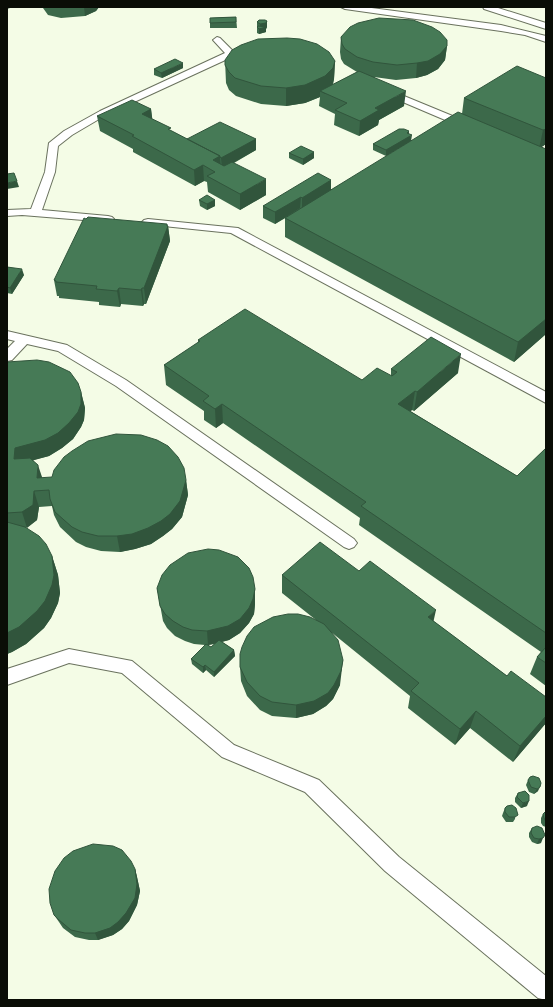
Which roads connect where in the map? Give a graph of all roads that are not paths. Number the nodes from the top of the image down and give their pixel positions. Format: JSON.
{"nodes":[{"id":1,"x":345,"y":7,"type":"edge"},
{"id":2,"x":487,"y":7,"type":"edge"},
{"id":3,"x":546,"y":26,"type":"edge"},
{"id":4,"x":546,"y":39,"type":"edge"},
{"id":5,"x":217,"y":40,"type":"dead end"},
{"id":6,"x":378,"y":88,"type":"edge"},
{"id":7,"x":481,"y":132,"type":"edge"},
{"id":8,"x":7,"y":213,"type":"edge"},
{"id":9,"x":35,"y":213,"type":"junction"},
{"id":10,"x":122,"y":220,"type":"edge"},
{"id":11,"x":137,"y":221,"type":"edge"},
{"id":12,"x":7,"y":335,"type":"edge"},
{"id":13,"x":24,"y":339,"type":"junction"},
{"id":14,"x":7,"y":357,"type":"edge"},
{"id":15,"x":546,"y":398,"type":"edge"},
{"id":16,"x":349,"y":544,"type":"dead end"},
{"id":17,"x":7,"y":677,"type":"edge"},
{"id":18,"x":546,"y":990,"type":"edge"}],
"edges":[{"from":1,"to":4,"type":"lane"},
{"from":2,"to":3,"type":"lane"},
{"from":5,"to":9,"type":"lane"},
{"from":6,"to":7,"type":"lane"},
{"from":8,"to":9,"type":"lane"},
{"from":9,"to":10,"type":"lane"},
{"from":11,"to":15,"type":"lane"},
{"from":12,"to":13,"type":"lane"},
{"from":13,"to":14,"type":"lane"},
{"from":13,"to":16,"type":"lane"},
{"from":17,"to":18,"type":"lane"}]}
